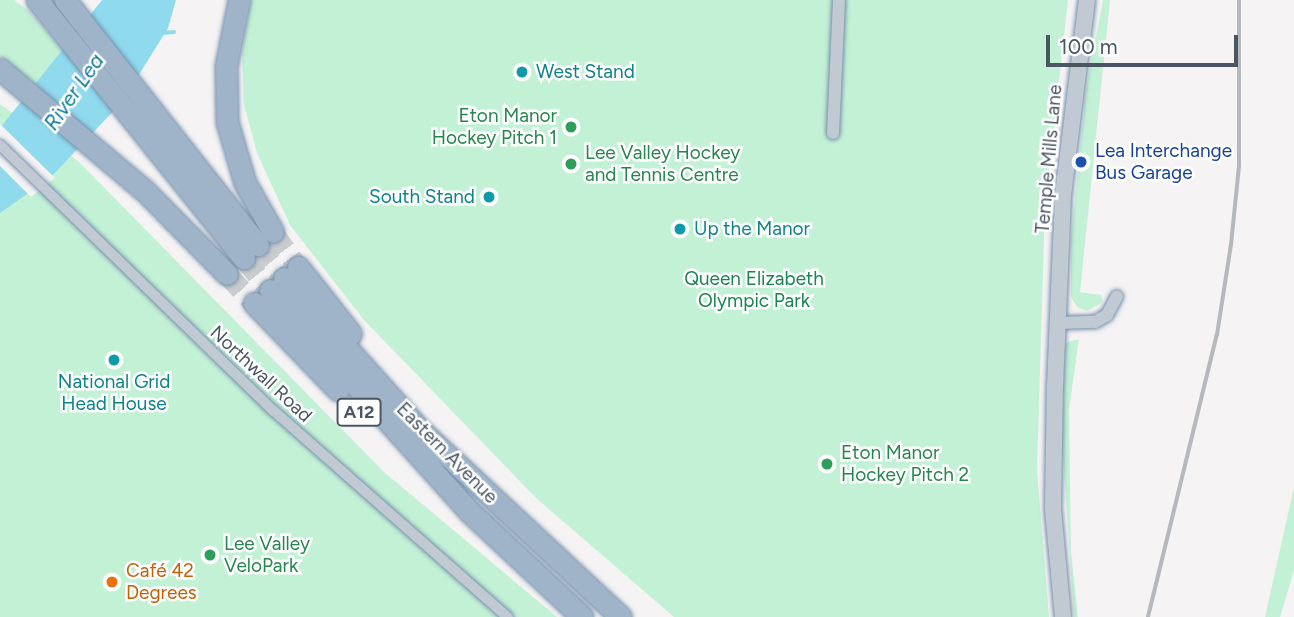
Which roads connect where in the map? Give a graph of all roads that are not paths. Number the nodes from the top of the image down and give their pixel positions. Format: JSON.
{"nodes":[{"id":1,"x":37,"y":0,"type":"edge"},
{"id":2,"x":65,"y":0,"type":"edge"},
{"id":3,"x":239,"y":0,"type":"edge"},
{"id":4,"x":839,"y":0,"type":"edge"},
{"id":5,"x":1087,"y":0,"type":"edge"},
{"id":6,"x":0,"y":69,"type":"edge"},
{"id":7,"x":158,"y":132,"type":"junction"},
{"id":8,"x":833,"y":133,"type":"dead end"},
{"id":9,"x":0,"y":145,"type":"edge"},
{"id":10,"x":227,"y":274,"type":"tunnel mouth"},
{"id":11,"x":1117,"y":296,"type":"dead end"},
{"id":12,"x":1058,"y":323,"type":"junction"},
{"id":13,"x":508,"y":617,"type":"edge"},
{"id":14,"x":582,"y":617,"type":"edge"},
{"id":15,"x":621,"y":617,"type":"edge"},
{"id":16,"x":1062,"y":617,"type":"edge"}],
"edges":[{"from":1,"to":7,"type":"highway"},
{"from":2,"to":7,"type":"highway"},
{"from":3,"to":7,"type":"highway"},
{"from":4,"to":8,"type":"street"},
{"from":5,"to":12,"type":"street","name":"Temple Mills Lane"},
{"from":6,"to":10,"type":"highway"},
{"from":9,"to":13,"type":"street","name":"Northwall Road"},
{"from":11,"to":12,"type":"street"},
{"from":12,"to":16,"type":"street","name":"Temple Mills Lane"},
{"from":14,"to":15,"type":"highway","name":"Eastern Avenue","number":"A12"}]}
